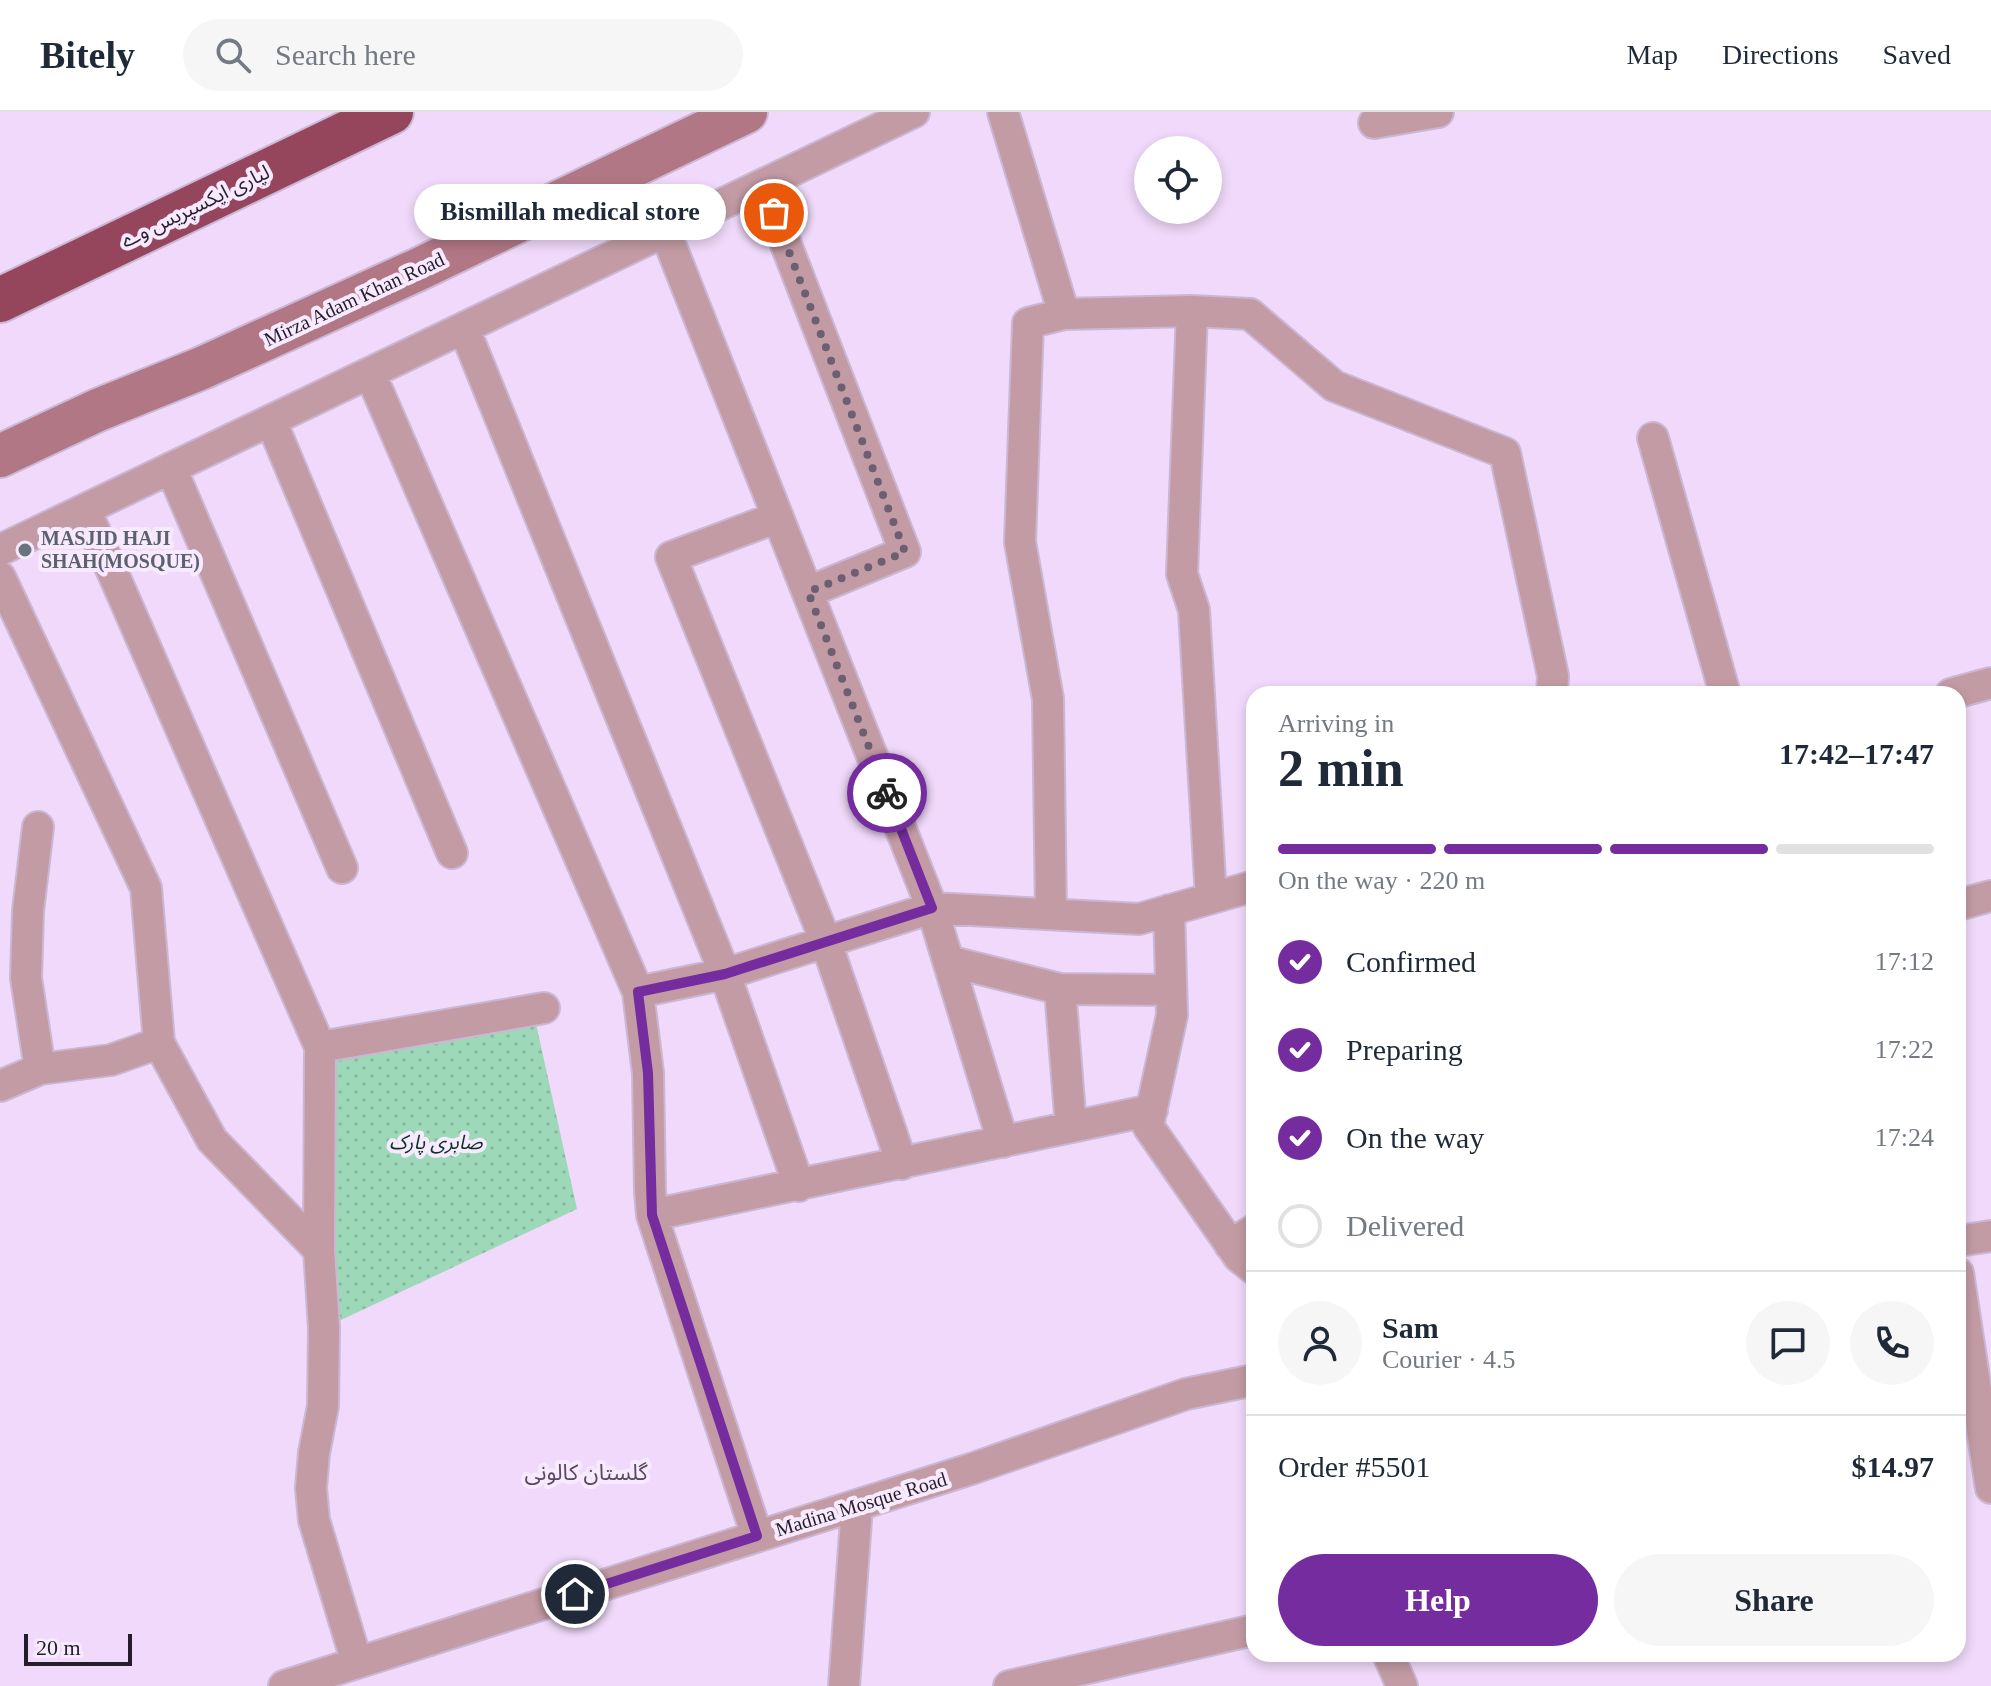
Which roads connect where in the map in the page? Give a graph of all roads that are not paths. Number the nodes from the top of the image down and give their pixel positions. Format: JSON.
{"nodes":[{"id":1,"x":391,"y":112,"type":"edge"},
{"id":2,"x":746,"y":112,"type":"edge"},
{"id":3,"x":914,"y":112,"type":"edge"},
{"id":4,"x":1003,"y":112,"type":"edge"},
{"id":5,"x":1438,"y":112,"type":"edge"},
{"id":6,"x":1374,"y":123,"type":"dead end"},
{"id":7,"x":763,"y":185,"type":"junction"},
{"id":8,"x":665,"y":231,"type":"junction"},
{"id":9,"x":0,"y":300,"type":"edge"},
{"id":10,"x":1192,"y":311,"type":"junction"},
{"id":11,"x":1064,"y":314,"type":"junction"},
{"id":12,"x":464,"y":328,"type":"junction"},
{"id":13,"x":370,"y":373,"type":"junction"},
{"id":14,"x":271,"y":421,"type":"junction"},
{"id":15,"x":1653,"y":438,"type":"dead end"},
{"id":16,"x":0,"y":456,"type":"edge"},
{"id":17,"x":171,"y":468,"type":"junction"},
{"id":18,"x":85,"y":509,"type":"junction"},
{"id":19,"x":778,"y":517,"type":"junction"},
{"id":20,"x":0,"y":550,"type":"edge"},
{"id":21,"x":0,"y":577,"type":"edge"},
{"id":22,"x":808,"y":592,"type":"junction"},
{"id":23,"x":1991,"y":683,"type":"edge"},
{"id":24,"x":1552,"y":686,"type":"edge"},
{"id":25,"x":1723,"y":686,"type":"edge"},
{"id":26,"x":1966,"y":690,"type":"edge"},
{"id":27,"x":38,"y":827,"type":"dead end"},
{"id":28,"x":452,"y":853,"type":"dead end"},
{"id":29,"x":342,"y":868,"type":"dead end"},
{"id":30,"x":1246,"y":888,"type":"edge"},
{"id":31,"x":1991,"y":896,"type":"edge"},
{"id":32,"x":1211,"y":898,"type":"junction"},
{"id":33,"x":1966,"y":903,"type":"edge"},
{"id":34,"x":932,"y":908,"type":"junction"},
{"id":35,"x":1169,"y":910,"type":"junction"},
{"id":36,"x":1051,"y":914,"type":"junction"},
{"id":37,"x":826,"y":942,"type":"junction"},
{"id":38,"x":948,"y":961,"type":"junction"},
{"id":39,"x":725,"y":974,"type":"junction"},
{"id":40,"x":1060,"y":989,"type":"junction"},
{"id":41,"x":1171,"y":990,"type":"junction"},
{"id":42,"x":638,"y":992,"type":"junction"},
{"id":43,"x":544,"y":1008,"type":"dead end"},
{"id":44,"x":159,"y":1043,"type":"junction"},
{"id":45,"x":320,"y":1047,"type":"junction"},
{"id":46,"x":40,"y":1069,"type":"junction"},
{"id":47,"x":0,"y":1086,"type":"edge"},
{"id":48,"x":1152,"y":1110,"type":"junction"},
{"id":49,"x":1071,"y":1127,"type":"junction"},
{"id":50,"x":1003,"y":1142,"type":"junction"},
{"id":51,"x":902,"y":1164,"type":"junction"},
{"id":52,"x":799,"y":1186,"type":"junction"},
{"id":53,"x":652,"y":1215,"type":"junction"},
{"id":54,"x":1991,"y":1236,"type":"edge"},
{"id":55,"x":1242,"y":1237,"type":"edge"},
{"id":56,"x":1966,"y":1240,"type":"edge"},
{"id":57,"x":319,"y":1250,"type":"junction"},
{"id":58,"x":1246,"y":1263,"type":"edge"},
{"id":59,"x":1966,"y":1325,"type":"edge"},
{"id":60,"x":1246,"y":1382,"type":"edge"},
{"id":61,"x":1991,"y":1488,"type":"edge"},
{"id":62,"x":857,"y":1506,"type":"junction"},
{"id":63,"x":757,"y":1536,"type":"junction"},
{"id":64,"x":1246,"y":1632,"type":"edge"},
{"id":65,"x":1392,"y":1662,"type":"edge"},
{"id":66,"x":357,"y":1663,"type":"junction"},
{"id":67,"x":284,"y":1686,"type":"edge"},
{"id":68,"x":844,"y":1686,"type":"edge"},
{"id":69,"x":1009,"y":1686,"type":"edge"},
{"id":70,"x":1402,"y":1686,"type":"edge"}],
"edges":[{"from":1,"to":9,"type":"highway","name":"لیاری ایکسپریس وے"},
{"from":2,"to":16,"type":"main road","name":"Mirza Adam Khan Road"},
{"from":3,"to":7,"type":"street"},
{"from":4,"to":11,"type":"street"},
{"from":5,"to":6,"type":"street"},
{"from":7,"to":8,"type":"street"},
{"from":7,"to":22,"type":"street"},
{"from":8,"to":12,"type":"street"},
{"from":8,"to":19,"type":"street"},
{"from":10,"to":11,"type":"street"},
{"from":10,"to":24,"type":"street"},
{"from":10,"to":32,"type":"street"},
{"from":11,"to":36,"type":"street"},
{"from":12,"to":13,"type":"street"},
{"from":12,"to":39,"type":"street"},
{"from":13,"to":14,"type":"street"},
{"from":13,"to":42,"type":"street"},
{"from":14,"to":17,"type":"street"},
{"from":14,"to":28,"type":"street"},
{"from":15,"to":25,"type":"street"},
{"from":17,"to":18,"type":"street"},
{"from":17,"to":29,"type":"street"},
{"from":18,"to":20,"type":"street"},
{"from":18,"to":45,"type":"street"},
{"from":19,"to":22,"type":"street"},
{"from":19,"to":37,"type":"street"},
{"from":21,"to":44,"type":"street"},
{"from":22,"to":34,"type":"street"},
{"from":23,"to":26,"type":"street"},
{"from":27,"to":46,"type":"street"},
{"from":30,"to":32,"type":"street"},
{"from":31,"to":33,"type":"street"},
{"from":32,"to":35,"type":"street"},
{"from":34,"to":36,"type":"street"},
{"from":34,"to":37,"type":"street"},
{"from":34,"to":38,"type":"street"},
{"from":35,"to":36,"type":"street"},
{"from":35,"to":41,"type":"street"},
{"from":37,"to":39,"type":"street"},
{"from":37,"to":51,"type":"street"},
{"from":38,"to":40,"type":"street"},
{"from":38,"to":50,"type":"street"},
{"from":39,"to":42,"type":"street"},
{"from":39,"to":52,"type":"street"},
{"from":40,"to":41,"type":"street"},
{"from":40,"to":49,"type":"street"},
{"from":41,"to":48,"type":"street"},
{"from":42,"to":53,"type":"street"},
{"from":43,"to":45,"type":"street"},
{"from":44,"to":46,"type":"street"},
{"from":44,"to":57,"type":"street"},
{"from":45,"to":57,"type":"street"},
{"from":46,"to":47,"type":"street"},
{"from":48,"to":49,"type":"street"},
{"from":48,"to":55,"type":"street"},
{"from":49,"to":50,"type":"street"},
{"from":50,"to":51,"type":"street"},
{"from":51,"to":52,"type":"street"},
{"from":52,"to":53,"type":"street"},
{"from":53,"to":63,"type":"street"},
{"from":54,"to":56,"type":"street"},
{"from":55,"to":58,"type":"street"},
{"from":57,"to":66,"type":"street"},
{"from":59,"to":61,"type":"street"},
{"from":60,"to":62,"type":"street","name":"Madina Mosque Road"},
{"from":62,"to":63,"type":"street","name":"Madina Mosque Road"},
{"from":62,"to":68,"type":"street"},
{"from":63,"to":66,"type":"street","name":"Madina Mosque Road"},
{"from":64,"to":69,"type":"street"},
{"from":65,"to":70,"type":"street"},
{"from":66,"to":67,"type":"street","name":"Madina Mosque Road"}]}
